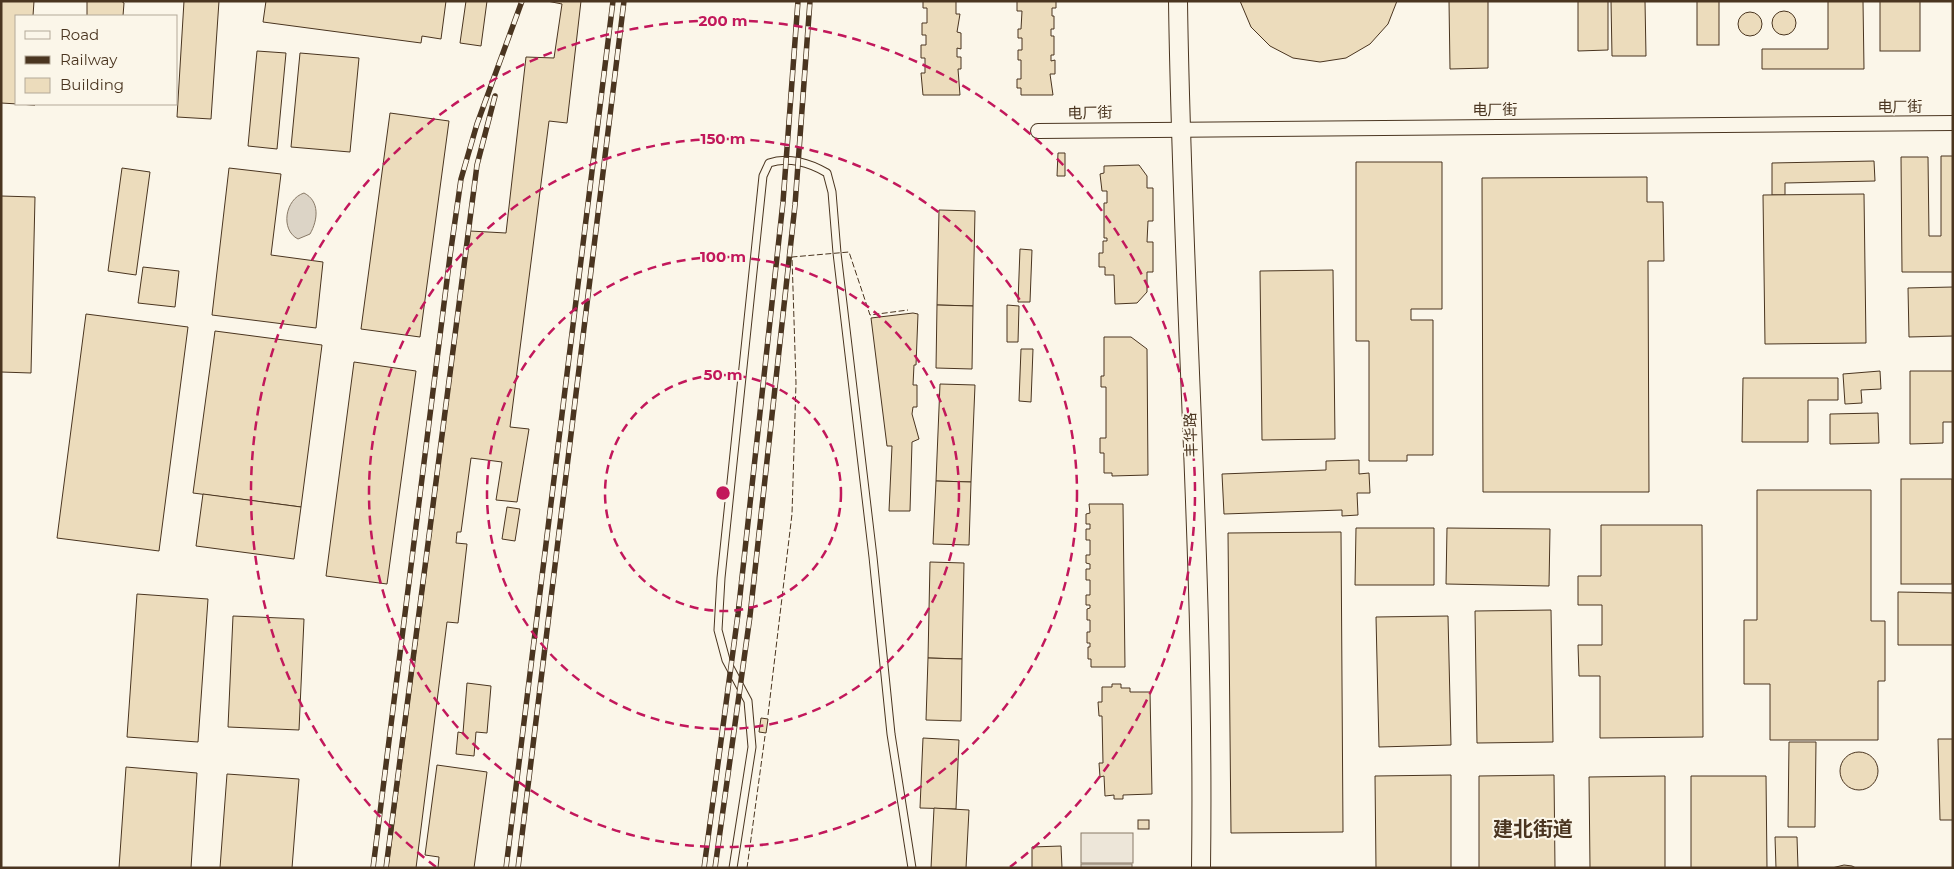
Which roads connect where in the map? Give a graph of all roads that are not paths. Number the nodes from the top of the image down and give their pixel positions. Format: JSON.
{"nodes":[{"id":1,"x":1178,"y":1,"type":"edge"},
{"id":2,"x":1953,"y":123,"type":"edge"},
{"id":3,"x":1180,"y":128,"type":"junction"},
{"id":4,"x":1038,"y":131,"type":"dead end"},
{"id":5,"x":733,"y":868,"type":"edge"},
{"id":6,"x":912,"y":868,"type":"edge"},
{"id":7,"x":1201,"y":868,"type":"edge"}],
"edges":[{"from":1,"to":3,"type":"street","name":"丰华路"},
{"from":2,"to":3,"type":"street","name":"电厂街"},
{"from":3,"to":4,"type":"street","name":"电厂街"},
{"from":3,"to":7,"type":"street","name":"丰华路"},
{"from":5,"to":6,"type":"lane"}]}
